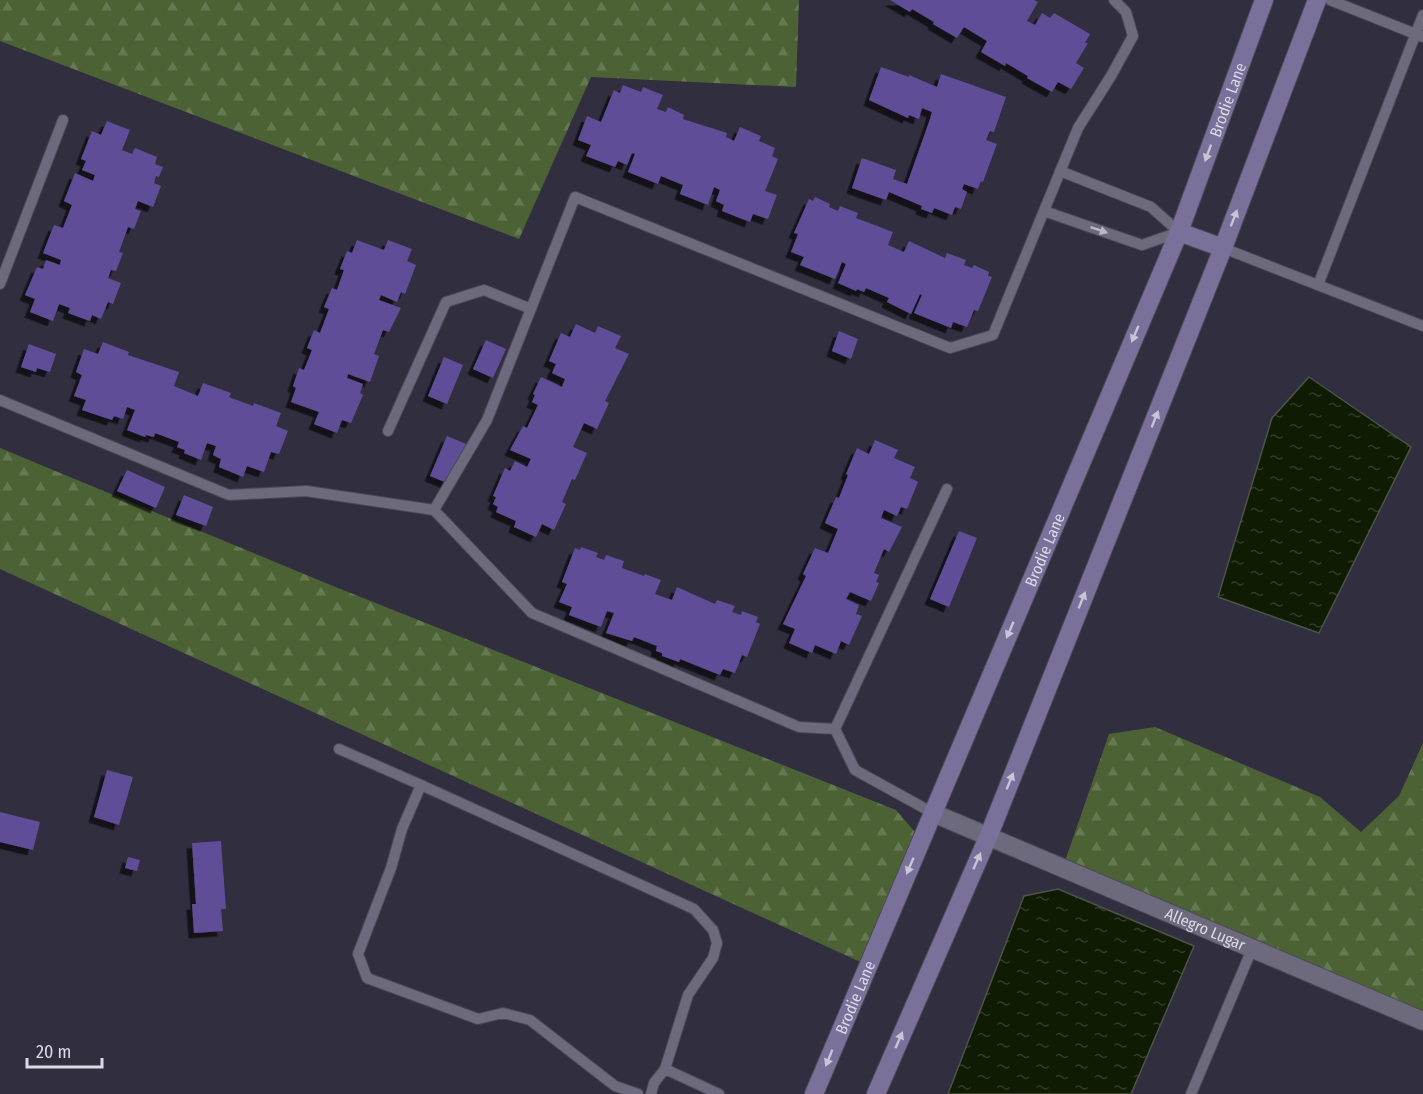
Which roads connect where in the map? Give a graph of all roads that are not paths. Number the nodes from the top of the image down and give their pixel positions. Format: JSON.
{"nodes":[{"id":1,"x":1113,"y":0,"type":"edge"},
{"id":2,"x":1264,"y":0,"type":"edge"},
{"id":3,"x":1317,"y":0,"type":"edge"},
{"id":4,"x":1330,"y":0,"type":"edge"},
{"id":5,"x":1423,"y":15,"type":"edge"},
{"id":6,"x":1419,"y":35,"type":"edge"},
{"id":7,"x":63,"y":120,"type":"dead end"},
{"id":8,"x":1060,"y":171,"type":"junction"},
{"id":9,"x":1044,"y":211,"type":"junction"},
{"id":10,"x":1179,"y":232,"type":"junction"},
{"id":11,"x":1223,"y":248,"type":"junction"},
{"id":12,"x":0,"y":284,"type":"edge"},
{"id":13,"x":1318,"y":285,"type":"junction"},
{"id":14,"x":531,"y":309,"type":"junction"},
{"id":15,"x":1423,"y":326,"type":"edge"},
{"id":16,"x":0,"y":400,"type":"edge"},
{"id":17,"x":388,"y":431,"type":"dead end"},
{"id":18,"x":947,"y":489,"type":"dead end"},
{"id":19,"x":434,"y":510,"type":"junction"},
{"id":20,"x":835,"y":729,"type":"junction"},
{"id":21,"x":339,"y":749,"type":"dead end"},
{"id":22,"x":421,"y":785,"type":"junction"},
{"id":23,"x":933,"y":813,"type":"junction"},
{"id":24,"x":988,"y":835,"type":"junction"},
{"id":25,"x":1252,"y":950,"type":"junction"},
{"id":26,"x":1423,"y":1021,"type":"edge"},
{"id":27,"x":665,"y":1069,"type":"junction"},
{"id":28,"x":638,"y":1094,"type":"edge"},
{"id":29,"x":651,"y":1094,"type":"edge"},
{"id":30,"x":719,"y":1094,"type":"edge"},
{"id":31,"x":814,"y":1094,"type":"edge"},
{"id":32,"x":876,"y":1094,"type":"edge"},
{"id":33,"x":1191,"y":1094,"type":"edge"}],
"edges":[{"from":1,"to":8,"type":"lane"},
{"from":2,"to":10,"type":"main road","name":"Brodie Lane","one_way":true},
{"from":11,"to":3,"type":"main road","one_way":true},
{"from":4,"to":6,"type":"lane"},
{"from":5,"to":6,"type":"lane"},
{"from":6,"to":13,"type":"lane"},
{"from":7,"to":12,"type":"lane"},
{"from":8,"to":9,"type":"lane"},
{"from":8,"to":10,"type":"lane"},
{"from":9,"to":10,"type":"lane","one_way":true},
{"from":9,"to":14,"type":"lane"},
{"from":10,"to":11,"type":"main road"},
{"from":10,"to":23,"type":"main road","name":"Brodie Lane","one_way":true},
{"from":11,"to":13,"type":"lane"},
{"from":24,"to":11,"type":"main road","one_way":true},
{"from":13,"to":15,"type":"lane"},
{"from":14,"to":17,"type":"lane"},
{"from":14,"to":19,"type":"lane"},
{"from":16,"to":19,"type":"lane"},
{"from":18,"to":20,"type":"lane"},
{"from":19,"to":20,"type":"lane"},
{"from":20,"to":23,"type":"lane"},
{"from":21,"to":22,"type":"lane"},
{"from":22,"to":27,"type":"lane"},
{"from":22,"to":28,"type":"lane"},
{"from":23,"to":24,"type":"street","name":"Allegro Lugar"},
{"from":23,"to":31,"type":"main road","name":"Brodie Lane","one_way":true},
{"from":24,"to":25,"type":"street","name":"Allegro Lugar"},
{"from":32,"to":24,"type":"main road","one_way":true},
{"from":25,"to":26,"type":"street","name":"Allegro Lugar"},
{"from":25,"to":33,"type":"lane"},
{"from":27,"to":29,"type":"lane"},
{"from":27,"to":30,"type":"lane"}]}
